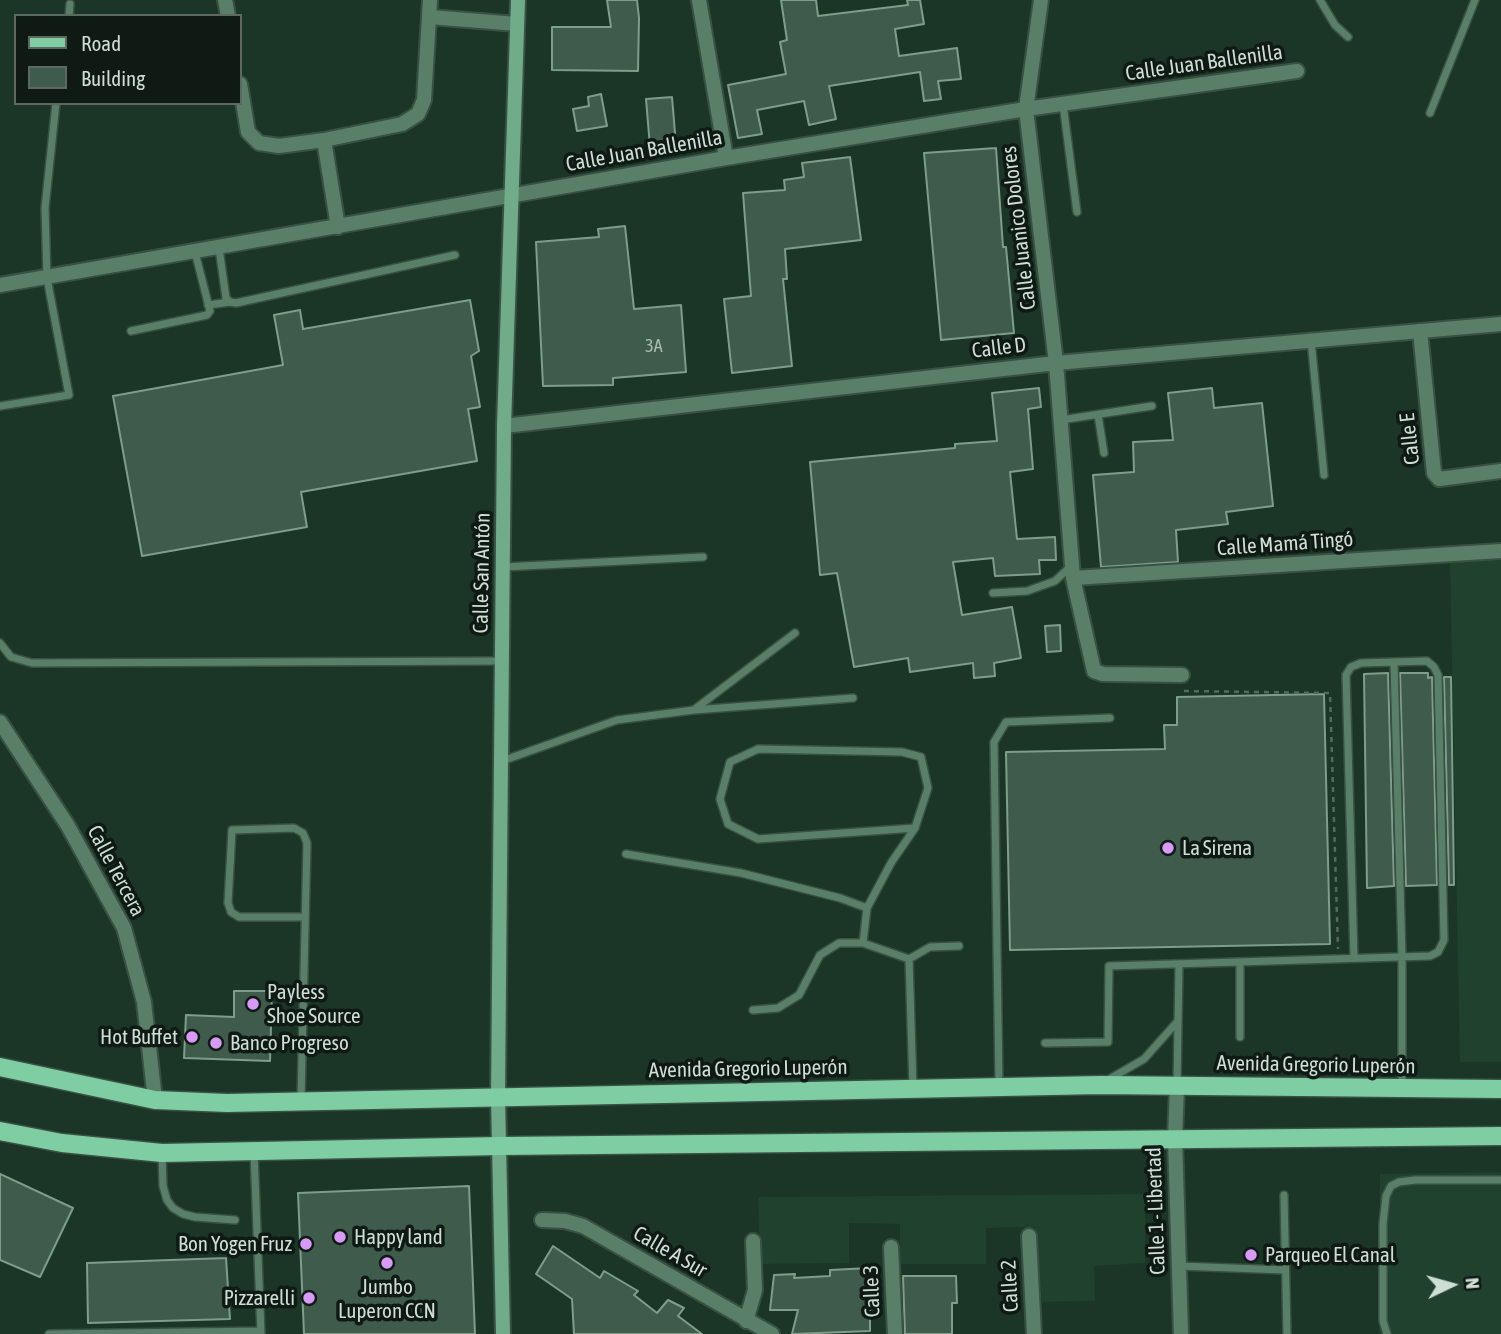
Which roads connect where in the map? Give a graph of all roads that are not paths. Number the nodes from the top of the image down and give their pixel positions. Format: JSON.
{"nodes":[{"id":1,"x":430,"y":0,"type":"edge"},
{"id":2,"x":518,"y":0,"type":"edge"},
{"id":3,"x":699,"y":0,"type":"edge"},
{"id":4,"x":1041,"y":0,"type":"edge"},
{"id":5,"x":1320,"y":0,"type":"edge"},
{"id":6,"x":1475,"y":0,"type":"edge"},
{"id":7,"x":70,"y":4,"type":"dead end"},
{"id":8,"x":69,"y":14,"type":"edge"},
{"id":9,"x":430,"y":17,"type":"junction"},
{"id":10,"x":517,"y":24,"type":"junction"},
{"id":11,"x":1348,"y":37,"type":"dead end"},
{"id":12,"x":1297,"y":71,"type":"dead end"},
{"id":13,"x":242,"y":96,"type":"edge"},
{"id":14,"x":1063,"y":104,"type":"junction"},
{"id":15,"x":56,"y":105,"type":"edge"},
{"id":16,"x":1026,"y":109,"type":"junction"},
{"id":17,"x":1430,"y":113,"type":"dead end"},
{"id":18,"x":324,"y":141,"type":"junction"},
{"id":19,"x":726,"y":158,"type":"junction"},
{"id":20,"x":510,"y":195,"type":"junction"},
{"id":21,"x":1077,"y":212,"type":"dead end"},
{"id":22,"x":338,"y":227,"type":"junction"},
{"id":23,"x":219,"y":248,"type":"junction"},
{"id":24,"x":195,"y":252,"type":"junction"},
{"id":25,"x":455,"y":255,"type":"dead end"},
{"id":26,"x":47,"y":278,"type":"junction"},
{"id":27,"x":0,"y":285,"type":"edge"},
{"id":28,"x":230,"y":302,"type":"junction"},
{"id":29,"x":208,"y":305,"type":"junction"},
{"id":30,"x":1501,"y":324,"type":"edge"},
{"id":31,"x":131,"y":331,"type":"dead end"},
{"id":32,"x":1420,"y":331,"type":"junction"},
{"id":33,"x":1311,"y":340,"type":"junction"},
{"id":34,"x":1056,"y":363,"type":"junction"},
{"id":35,"x":0,"y":406,"type":"edge"},
{"id":36,"x":1152,"y":406,"type":"dead end"},
{"id":37,"x":1098,"y":415,"type":"junction"},
{"id":38,"x":1061,"y":420,"type":"junction"},
{"id":39,"x":504,"y":426,"type":"junction"},
{"id":40,"x":1104,"y":453,"type":"dead end"},
{"id":41,"x":1501,"y":471,"type":"edge"},
{"id":42,"x":1324,"y":475,"type":"dead end"},
{"id":43,"x":1501,"y":551,"type":"edge"},
{"id":44,"x":703,"y":557,"type":"dead end"},
{"id":45,"x":503,"y":567,"type":"junction"},
{"id":46,"x":1072,"y":572,"type":"junction"},
{"id":47,"x":993,"y":593,"type":"dead end"},
{"id":48,"x":795,"y":633,"type":"dead end"},
{"id":49,"x":0,"y":643,"type":"edge"},
{"id":50,"x":502,"y":661,"type":"junction"},
{"id":51,"x":1394,"y":663,"type":"junction"},
{"id":52,"x":1182,"y":675,"type":"road end"},
{"id":53,"x":853,"y":698,"type":"dead end"},
{"id":54,"x":694,"y":710,"type":"junction"},
{"id":55,"x":1110,"y":718,"type":"dead end"},
{"id":56,"x":0,"y":722,"type":"edge"},
{"id":57,"x":501,"y":762,"type":"junction"},
{"id":58,"x":915,"y":828,"type":"junction"},
{"id":59,"x":626,"y":854,"type":"dead end"},
{"id":60,"x":867,"y":908,"type":"junction"},
{"id":61,"x":305,"y":918,"type":"junction"},
{"id":62,"x":863,"y":943,"type":"junction"},
{"id":63,"x":959,"y":946,"type":"dead end"},
{"id":64,"x":1402,"y":957,"type":"junction"},
{"id":65,"x":1354,"y":958,"type":"junction"},
{"id":66,"x":909,"y":959,"type":"junction"},
{"id":67,"x":1240,"y":962,"type":"junction"},
{"id":68,"x":1179,"y":964,"type":"junction"},
{"id":69,"x":753,"y":1010,"type":"dead end"},
{"id":70,"x":1177,"y":1021,"type":"junction"},
{"id":71,"x":1240,"y":1037,"type":"dead end"},
{"id":72,"x":1045,"y":1043,"type":"dead end"},
{"id":73,"x":0,"y":1067,"type":"edge"},
{"id":74,"x":1100,"y":1085,"type":"junction"},
{"id":75,"x":1177,"y":1086,"type":"junction"},
{"id":76,"x":999,"y":1087,"type":"junction"},
{"id":77,"x":913,"y":1088,"type":"junction"},
{"id":78,"x":1501,"y":1088,"type":"edge"},
{"id":79,"x":1402,"y":1089,"type":"junction"},
{"id":80,"x":498,"y":1096,"type":"junction"},
{"id":81,"x":155,"y":1100,"type":"junction"},
{"id":82,"x":300,"y":1102,"type":"junction"},
{"id":83,"x":0,"y":1131,"type":"edge"},
{"id":84,"x":1501,"y":1136,"type":"edge"},
{"id":85,"x":1175,"y":1139,"type":"junction"},
{"id":86,"x":499,"y":1146,"type":"junction"},
{"id":87,"x":254,"y":1151,"type":"junction"},
{"id":88,"x":162,"y":1153,"type":"junction"},
{"id":89,"x":1501,"y":1180,"type":"edge"},
{"id":90,"x":1284,"y":1195,"type":"dead end"},
{"id":91,"x":235,"y":1220,"type":"dead end"},
{"id":92,"x":542,"y":1220,"type":"dead end"},
{"id":93,"x":1029,"y":1236,"type":"dead end"},
{"id":94,"x":753,"y":1241,"type":"dead end"},
{"id":95,"x":891,"y":1247,"type":"dead end"},
{"id":96,"x":1179,"y":1266,"type":"junction"},
{"id":97,"x":1285,"y":1270,"type":"junction"},
{"id":98,"x":746,"y":1321,"type":"junction"},
{"id":99,"x":261,"y":1333,"type":"edge"},
{"id":100,"x":49,"y":1334,"type":"edge"},
{"id":101,"x":503,"y":1334,"type":"edge"},
{"id":102,"x":772,"y":1334,"type":"edge"},
{"id":103,"x":895,"y":1334,"type":"edge"},
{"id":104,"x":1034,"y":1334,"type":"edge"},
{"id":105,"x":1181,"y":1334,"type":"edge"},
{"id":106,"x":1287,"y":1334,"type":"edge"},
{"id":107,"x":1387,"y":1334,"type":"edge"}],
"edges":[{"from":1,"to":9,"type":"street"},
{"from":2,"to":10,"type":"street","name":"Calle San Antón"},
{"from":3,"to":19,"type":"street"},
{"from":4,"to":16,"type":"street","name":"Calle Juanico Dolores"},
{"from":5,"to":11,"type":"lane"},
{"from":6,"to":17,"type":"lane"},
{"from":7,"to":8,"type":"lane"},
{"from":9,"to":10,"type":"street"},
{"from":9,"to":18,"type":"street"},
{"from":10,"to":20,"type":"street","name":"Calle San Antón"},
{"from":12,"to":14,"type":"street","name":"Calle Juan Ballenilla"},
{"from":13,"to":18,"type":"street"},
{"from":14,"to":16,"type":"street","name":"Calle Juan Ballenilla"},
{"from":14,"to":21,"type":"lane"},
{"from":15,"to":26,"type":"lane"},
{"from":16,"to":19,"type":"street","name":"Calle Juan Ballenilla"},
{"from":16,"to":34,"type":"street","name":"Calle Juanico Dolores"},
{"from":18,"to":22,"type":"street"},
{"from":19,"to":20,"type":"street","name":"Calle Juan Ballenilla"},
{"from":20,"to":22,"type":"street","name":"Calle Juan Ballenilla"},
{"from":20,"to":39,"type":"street","name":"Calle San Antón"},
{"from":22,"to":23,"type":"street","name":"Calle Juan Ballenilla"},
{"from":23,"to":24,"type":"street","name":"Calle Juan Ballenilla"},
{"from":23,"to":28,"type":"lane"},
{"from":24,"to":26,"type":"street","name":"Calle Juan Ballenilla"},
{"from":24,"to":29,"type":"lane"},
{"from":25,"to":28,"type":"lane"},
{"from":26,"to":27,"type":"street","name":"Calle Juan Ballenilla"},
{"from":26,"to":35,"type":"lane"},
{"from":28,"to":29,"type":"lane"},
{"from":29,"to":31,"type":"lane"},
{"from":30,"to":32,"type":"street","name":"Calle D"},
{"from":32,"to":33,"type":"street","name":"Calle D"},
{"from":32,"to":41,"type":"street","name":"Calle E"},
{"from":33,"to":34,"type":"street","name":"Calle D"},
{"from":33,"to":42,"type":"lane"},
{"from":34,"to":38,"type":"street","name":"Calle Juanico Dolores"},
{"from":34,"to":39,"type":"street","name":"Calle D"},
{"from":36,"to":37,"type":"lane"},
{"from":37,"to":38,"type":"lane"},
{"from":37,"to":40,"type":"lane"},
{"from":38,"to":46,"type":"street","name":"Calle Juanico Dolores"},
{"from":39,"to":45,"type":"street","name":"Calle San Antón"},
{"from":43,"to":46,"type":"street","name":"Calle Mamá Tingó"},
{"from":44,"to":45,"type":"lane"},
{"from":45,"to":50,"type":"street","name":"Calle San Antón"},
{"from":46,"to":47,"type":"lane"},
{"from":46,"to":52,"type":"street","name":"Calle Juanico Dolores"},
{"from":48,"to":54,"type":"lane"},
{"from":49,"to":50,"type":"lane"},
{"from":50,"to":57,"type":"street","name":"Calle San Antón"},
{"from":51,"to":64,"type":"lane"},
{"from":51,"to":64,"type":"lane"},
{"from":51,"to":65,"type":"lane"},
{"from":53,"to":54,"type":"lane"},
{"from":54,"to":57,"type":"lane"},
{"from":55,"to":76,"type":"lane"},
{"from":56,"to":81,"type":"street","name":"Calle Tercera"},
{"from":57,"to":80,"type":"street","name":"Calle San Antón"},
{"from":58,"to":58,"type":"lane"},
{"from":58,"to":60,"type":"lane"},
{"from":59,"to":60,"type":"lane"},
{"from":60,"to":62,"type":"lane"},
{"from":61,"to":61,"type":"lane"},
{"from":61,"to":82,"type":"lane"},
{"from":62,"to":66,"type":"lane"},
{"from":62,"to":69,"type":"lane"},
{"from":63,"to":66,"type":"lane"},
{"from":64,"to":65,"type":"lane"},
{"from":64,"to":79,"type":"lane"},
{"from":65,"to":67,"type":"lane"},
{"from":66,"to":77,"type":"lane"},
{"from":67,"to":68,"type":"lane"},
{"from":67,"to":71,"type":"lane"},
{"from":68,"to":70,"type":"lane"},
{"from":68,"to":72,"type":"lane"},
{"from":70,"to":74,"type":"lane"},
{"from":70,"to":75,"type":"lane"},
{"from":73,"to":81,"type":"main road","name":"Avenida Gregorio Luperón"},
{"from":74,"to":75,"type":"main road","name":"Avenida Gregorio Luperón"},
{"from":74,"to":76,"type":"main road","name":"Avenida Gregorio Luperón"},
{"from":75,"to":79,"type":"main road","name":"Avenida Gregorio Luperón"},
{"from":75,"to":85,"type":"street","name":"Calle 1 - Libertad"},
{"from":76,"to":77,"type":"main road","name":"Avenida Gregorio Luperón"},
{"from":77,"to":80,"type":"main road","name":"Avenida Gregorio Luperón"},
{"from":78,"to":79,"type":"main road","name":"Avenida Gregorio Luperón"},
{"from":80,"to":82,"type":"main road","name":"Avenida Gregorio Luperón"},
{"from":80,"to":86,"type":"street","name":"Calle San Antón"},
{"from":81,"to":82,"type":"main road","name":"Avenida Gregorio Luperón"},
{"from":83,"to":88,"type":"main road"},
{"from":84,"to":85,"type":"main road"},
{"from":85,"to":86,"type":"main road"},
{"from":85,"to":96,"type":"street","name":"Calle 1 - Libertad"},
{"from":86,"to":87,"type":"main road"},
{"from":86,"to":101,"type":"street","name":"Calle San Antón"},
{"from":87,"to":88,"type":"main road"},
{"from":87,"to":99,"type":"lane"},
{"from":88,"to":91,"type":"lane"},
{"from":89,"to":107,"type":"lane"},
{"from":90,"to":97,"type":"lane"},
{"from":92,"to":98,"type":"street","name":"Calle A Sur"},
{"from":93,"to":104,"type":"street","name":"Calle 2"},
{"from":94,"to":98,"type":"street"},
{"from":95,"to":103,"type":"street","name":"Calle 3"},
{"from":96,"to":97,"type":"lane"},
{"from":96,"to":105,"type":"street","name":"Calle 1 - Libertad"},
{"from":97,"to":106,"type":"lane"},
{"from":98,"to":102,"type":"street","name":"Calle A Sur"},
{"from":99,"to":100,"type":"lane"}]}
